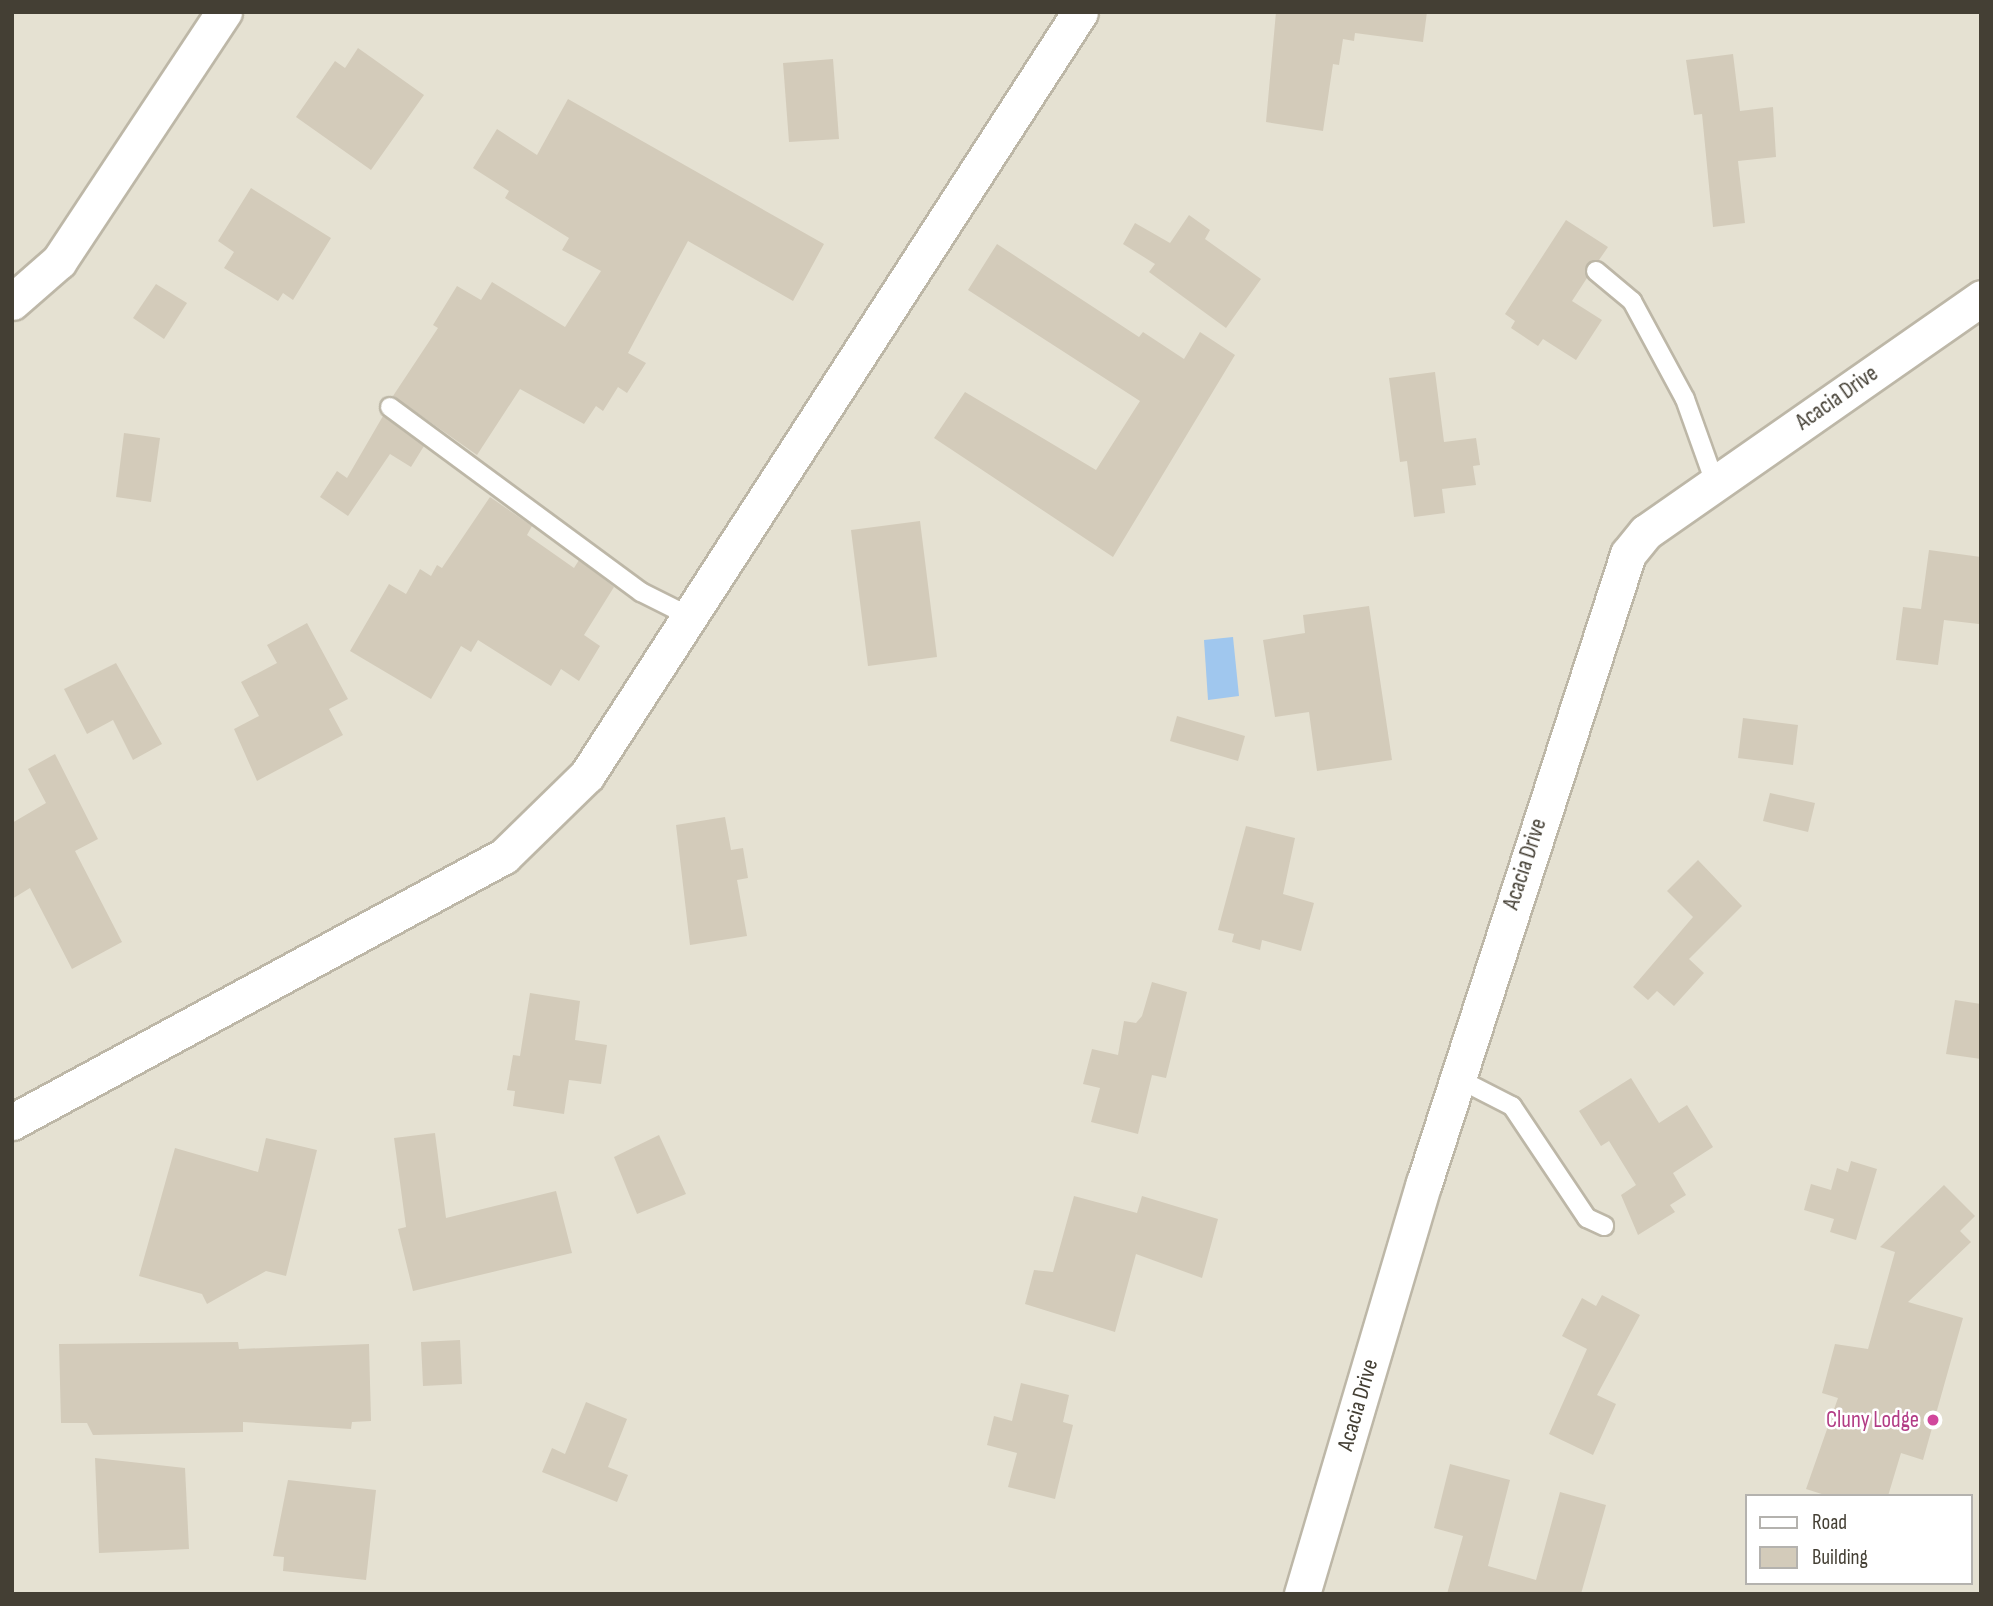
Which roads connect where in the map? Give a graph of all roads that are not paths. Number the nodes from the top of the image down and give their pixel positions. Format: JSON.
{"nodes":[{"id":1,"x":224,"y":12,"type":"edge"},
{"id":2,"x":1080,"y":12,"type":"edge"},
{"id":3,"x":1596,"y":271,"type":"dead end"},
{"id":4,"x":1981,"y":298,"type":"edge"},
{"id":5,"x":12,"y":302,"type":"edge"},
{"id":6,"x":390,"y":407,"type":"dead end"},
{"id":7,"x":1715,"y":483,"type":"junction"},
{"id":8,"x":689,"y":616,"type":"junction"},
{"id":9,"x":1457,"y":1078,"type":"junction"},
{"id":10,"x":12,"y":1122,"type":"edge"},
{"id":11,"x":1604,"y":1227,"type":"dead end"},
{"id":12,"x":1302,"y":1594,"type":"edge"}],
"edges":[{"from":1,"to":5,"type":"street"},
{"from":2,"to":8,"type":"street"},
{"from":3,"to":7,"type":"lane"},
{"from":4,"to":7,"type":"street","name":"Acacia Drive"},
{"from":6,"to":8,"type":"lane"},
{"from":7,"to":9,"type":"street","name":"Acacia Drive"},
{"from":8,"to":10,"type":"street"},
{"from":9,"to":11,"type":"lane"},
{"from":9,"to":12,"type":"street","name":"Acacia Drive"}]}
